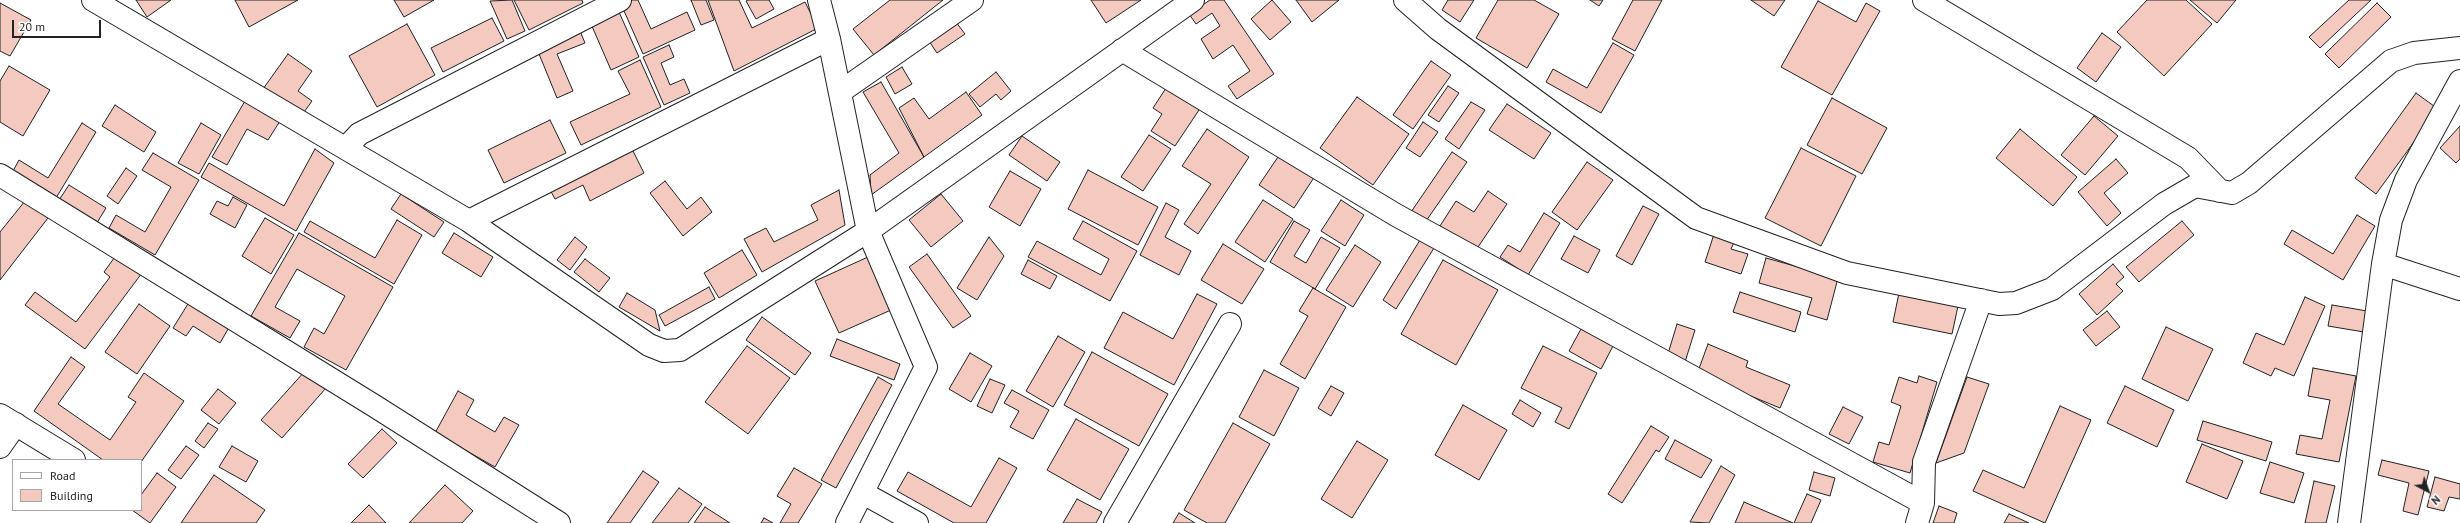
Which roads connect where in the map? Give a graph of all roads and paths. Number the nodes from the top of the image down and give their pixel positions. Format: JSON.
{"nodes":[{"id":1,"x":94,"y":0,"type":"edge"},
{"id":2,"x":620,"y":0,"type":"edge"},
{"id":3,"x":818,"y":0,"type":"edge"},
{"id":4,"x":972,"y":0,"type":"edge"},
{"id":5,"x":1193,"y":0,"type":"edge"},
{"id":6,"x":1405,"y":0,"type":"edge"},
{"id":7,"x":1924,"y":0,"type":"edge"},
{"id":8,"x":829,"y":39,"type":"junction"},
{"id":9,"x":2460,"y":48,"type":"edge"},
{"id":10,"x":1122,"y":50,"type":"junction"},
{"id":11,"x":2460,"y":81,"type":"edge"},
{"id":12,"x":840,"y":92,"type":"junction"},
{"id":13,"x":346,"y":148,"type":"junction"},
{"id":14,"x":0,"y":175,"type":"edge"},
{"id":15,"x":2220,"y":191,"type":"junction"},
{"id":16,"x":468,"y":221,"type":"junction"},
{"id":17,"x":868,"y":231,"type":"junction"},
{"id":18,"x":2383,"y":264,"type":"junction"},
{"id":19,"x":2460,"y":289,"type":"edge"},
{"id":20,"x":1981,"y":300,"type":"junction"},
{"id":21,"x":1230,"y":324,"type":"dead end"},
{"id":22,"x":8,"y":419,"type":"edge"},
{"id":23,"x":0,"y":447,"type":"edge"},
{"id":24,"x":72,"y":459,"type":"edge"},
{"id":25,"x":864,"y":493,"type":"junction"},
{"id":26,"x":1920,"y":513,"type":"edge"},
{"id":27,"x":559,"y":523,"type":"edge"},
{"id":28,"x":847,"y":523,"type":"edge"},
{"id":29,"x":917,"y":523,"type":"edge"},
{"id":30,"x":1116,"y":523,"type":"edge"},
{"id":31,"x":2349,"y":523,"type":"edge"}],
"edges":[{"from":1,"to":13,"type":"street"},
{"from":2,"to":13,"type":"street"},
{"from":3,"to":8,"type":"street"},
{"from":4,"to":12,"type":"street"},
{"from":5,"to":10,"type":"street"},
{"from":6,"to":20,"type":"street"},
{"from":7,"to":15,"type":"street"},
{"from":8,"to":12,"type":"street"},
{"from":8,"to":16,"type":"street"},
{"from":9,"to":15,"type":"street"},
{"from":10,"to":17,"type":"street"},
{"from":10,"to":26,"type":"street"},
{"from":11,"to":18,"type":"street"},
{"from":12,"to":17,"type":"street"},
{"from":13,"to":16,"type":"street"},
{"from":14,"to":27,"type":"street"},
{"from":15,"to":20,"type":"street"},
{"from":16,"to":17,"type":"street"},
{"from":17,"to":25,"type":"street"},
{"from":18,"to":19,"type":"street"},
{"from":18,"to":31,"type":"street"},
{"from":20,"to":26,"type":"street"},
{"from":21,"to":30,"type":"street"},
{"from":22,"to":23,"type":"street"},
{"from":22,"to":24,"type":"street"},
{"from":25,"to":28,"type":"street"},
{"from":25,"to":29,"type":"street"}]}
